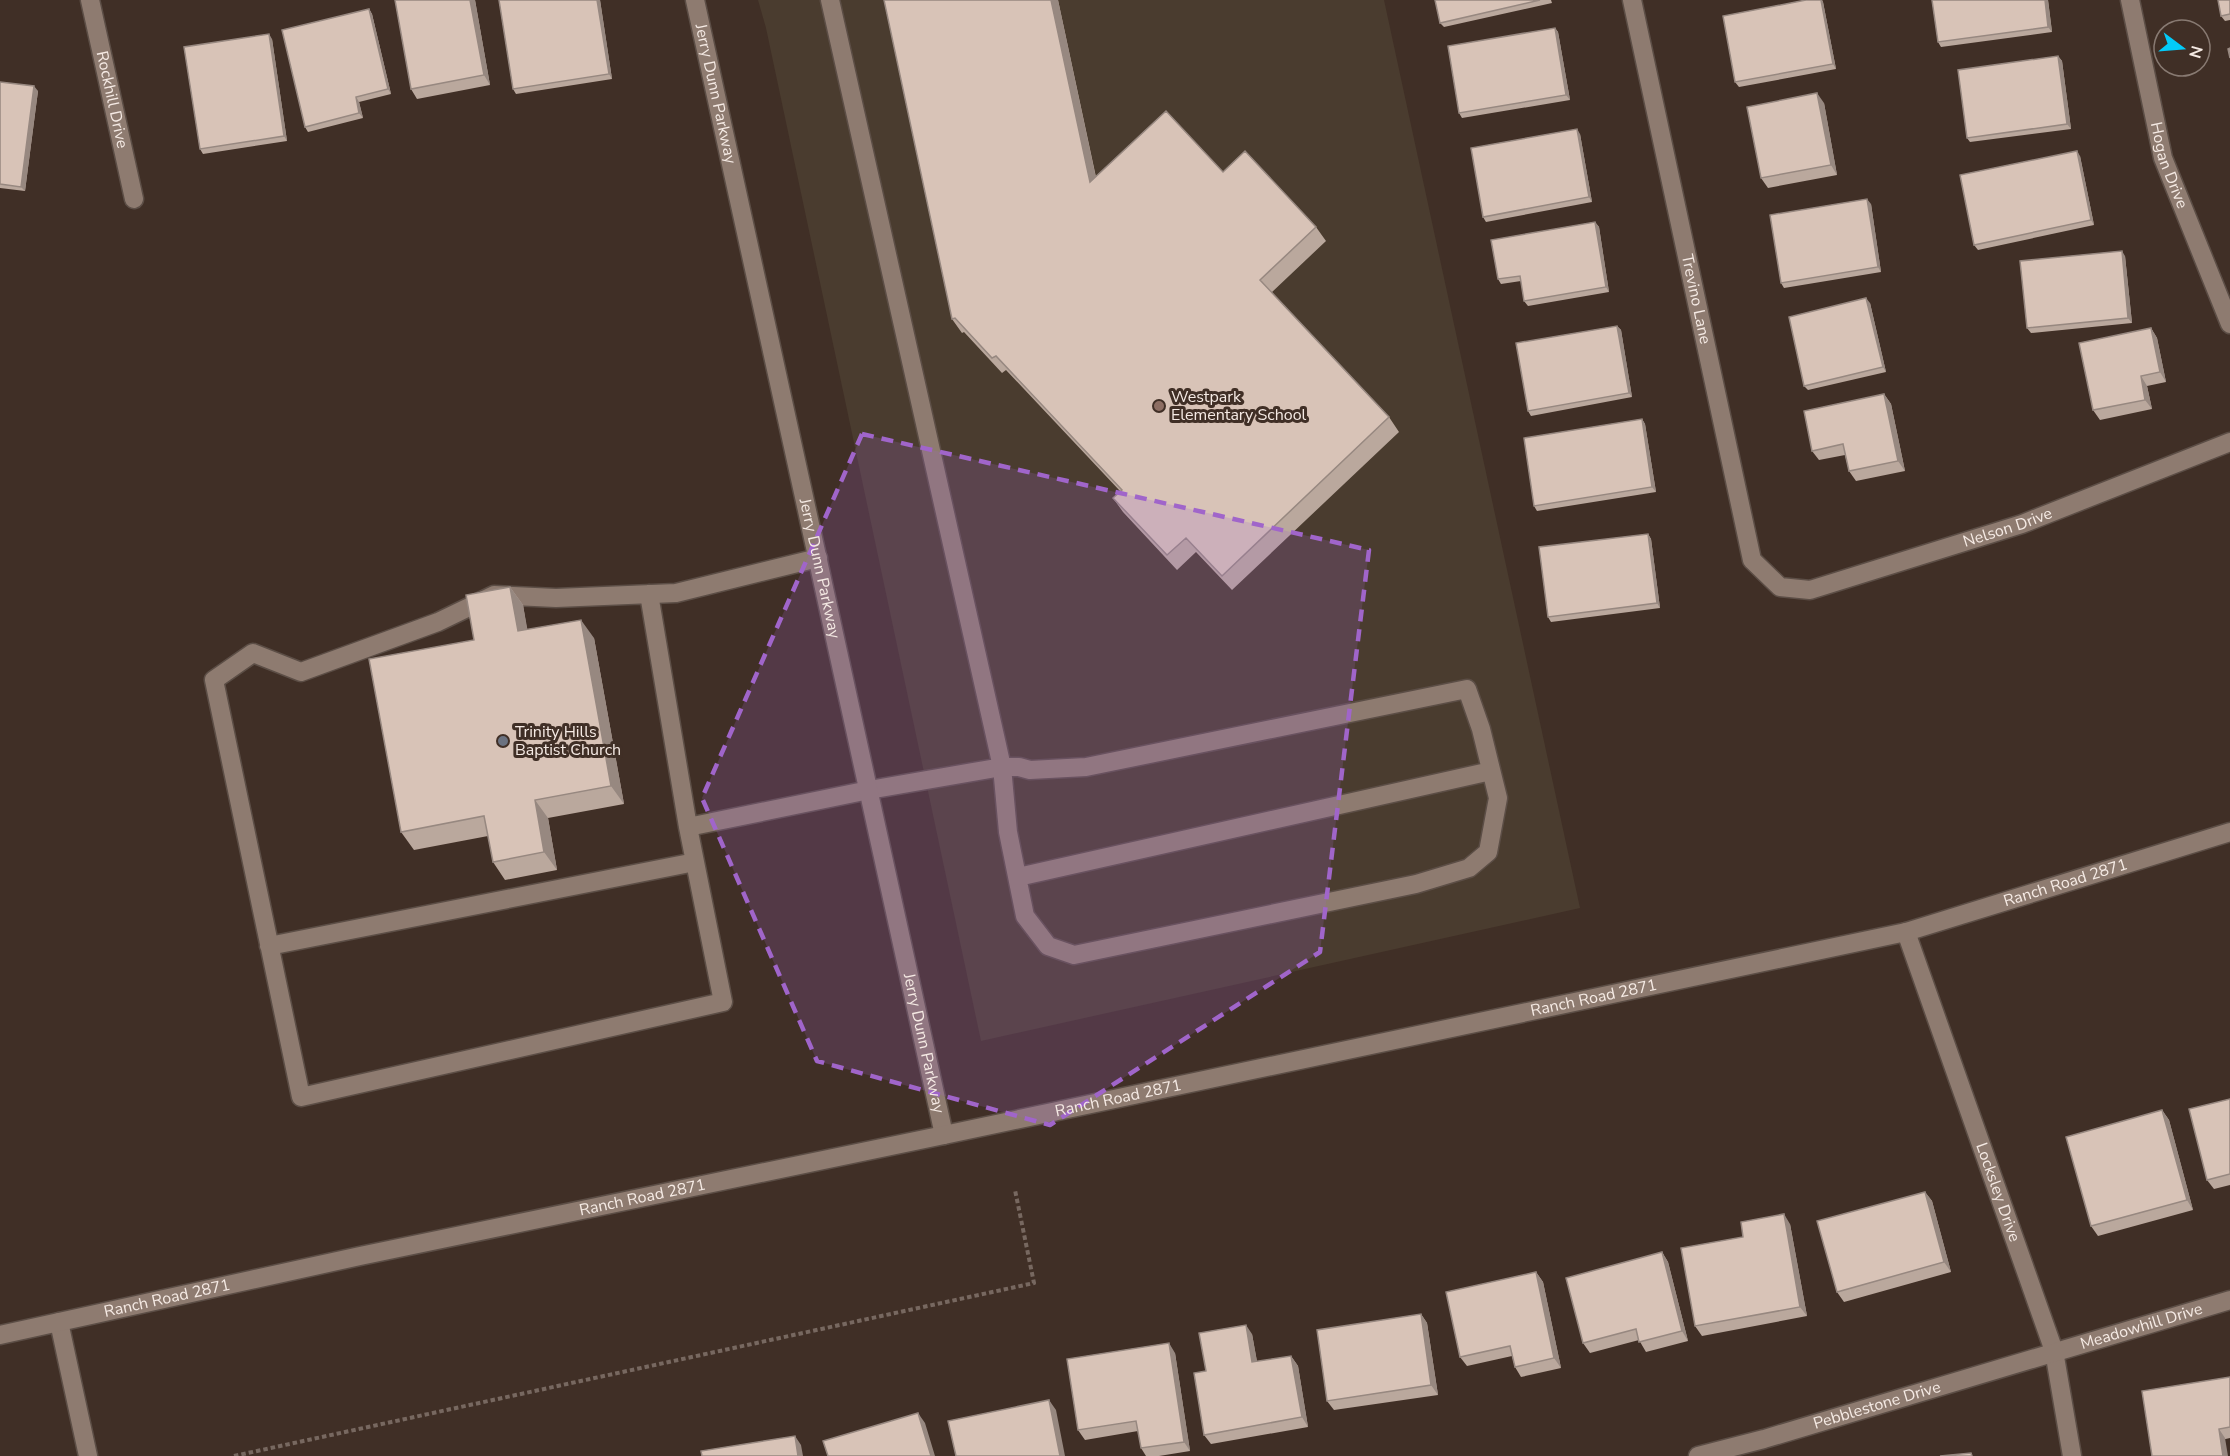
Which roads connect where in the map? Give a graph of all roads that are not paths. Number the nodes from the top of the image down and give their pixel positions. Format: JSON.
{"nodes":[{"id":1,"x":90,"y":0,"type":"edge"},
{"id":2,"x":695,"y":0,"type":"edge"},
{"id":3,"x":830,"y":0,"type":"edge"},
{"id":4,"x":1632,"y":0,"type":"edge"},
{"id":5,"x":2130,"y":0,"type":"edge"},
{"id":6,"x":134,"y":199,"type":"dead end"},
{"id":7,"x":2230,"y":324,"type":"edge"},
{"id":8,"x":2230,"y":442,"type":"edge"},
{"id":9,"x":818,"y":558,"type":"junction"},
{"id":10,"x":1780,"y":587,"type":"joint"},
{"id":11,"x":649,"y":594,"type":"junction"},
{"id":12,"x":1002,"y":767,"type":"junction"},
{"id":13,"x":1491,"y":771,"type":"junction"},
{"id":14,"x":869,"y":790,"type":"junction"},
{"id":15,"x":688,"y":826,"type":"junction"},
{"id":16,"x":2230,"y":832,"type":"edge"},
{"id":17,"x":695,"y":862,"type":"junction"},
{"id":18,"x":1018,"y":877,"type":"junction"},
{"id":19,"x":1906,"y":932,"type":"junction"},
{"id":20,"x":269,"y":946,"type":"junction"},
{"id":21,"x":944,"y":1136,"type":"junction"},
{"id":22,"x":2230,"y":1300,"type":"edge"},
{"id":23,"x":59,"y":1322,"type":"junction"},
{"id":24,"x":0,"y":1335,"type":"edge"},
{"id":25,"x":2054,"y":1351,"type":"junction"},
{"id":26,"x":88,"y":1456,"type":"edge"},
{"id":27,"x":1698,"y":1456,"type":"edge"},
{"id":28,"x":2072,"y":1456,"type":"edge"}],
"edges":[{"from":1,"to":6,"type":"street","name":"Rockhill Drive"},
{"from":2,"to":9,"type":"street","name":"Jerry Dunn Parkway"},
{"from":3,"to":12,"type":"street"},
{"from":4,"to":10,"type":"street","name":"Trevino Lane"},
{"from":5,"to":7,"type":"street","name":"Hogan Drive"},
{"from":8,"to":10,"type":"street","name":"Nelson Drive"},
{"from":9,"to":11,"type":"street"},
{"from":9,"to":14,"type":"street","name":"Jerry Dunn Parkway"},
{"from":11,"to":15,"type":"street"},
{"from":11,"to":20,"type":"street"},
{"from":12,"to":13,"type":"street"},
{"from":12,"to":14,"type":"street"},
{"from":12,"to":18,"type":"street"},
{"from":13,"to":18,"type":"street"},
{"from":13,"to":18,"type":"street"},
{"from":14,"to":15,"type":"street"},
{"from":14,"to":21,"type":"street","name":"Jerry Dunn Parkway"},
{"from":15,"to":17,"type":"street"},
{"from":16,"to":19,"type":"street","name":"Ranch Road 2871"},
{"from":17,"to":20,"type":"street"},
{"from":17,"to":20,"type":"street"},
{"from":19,"to":21,"type":"street","name":"Ranch Road 2871"},
{"from":19,"to":25,"type":"street","name":"Locksley Drive"},
{"from":21,"to":23,"type":"street","name":"Ranch Road 2871"},
{"from":22,"to":25,"type":"street","name":"Meadowhill Drive"},
{"from":23,"to":24,"type":"street","name":"Ranch Road 2871"},
{"from":23,"to":26,"type":"street"},
{"from":25,"to":27,"type":"street","name":"Pebblestone Drive"},
{"from":25,"to":28,"type":"street","name":"Locksley Drive"}]}
